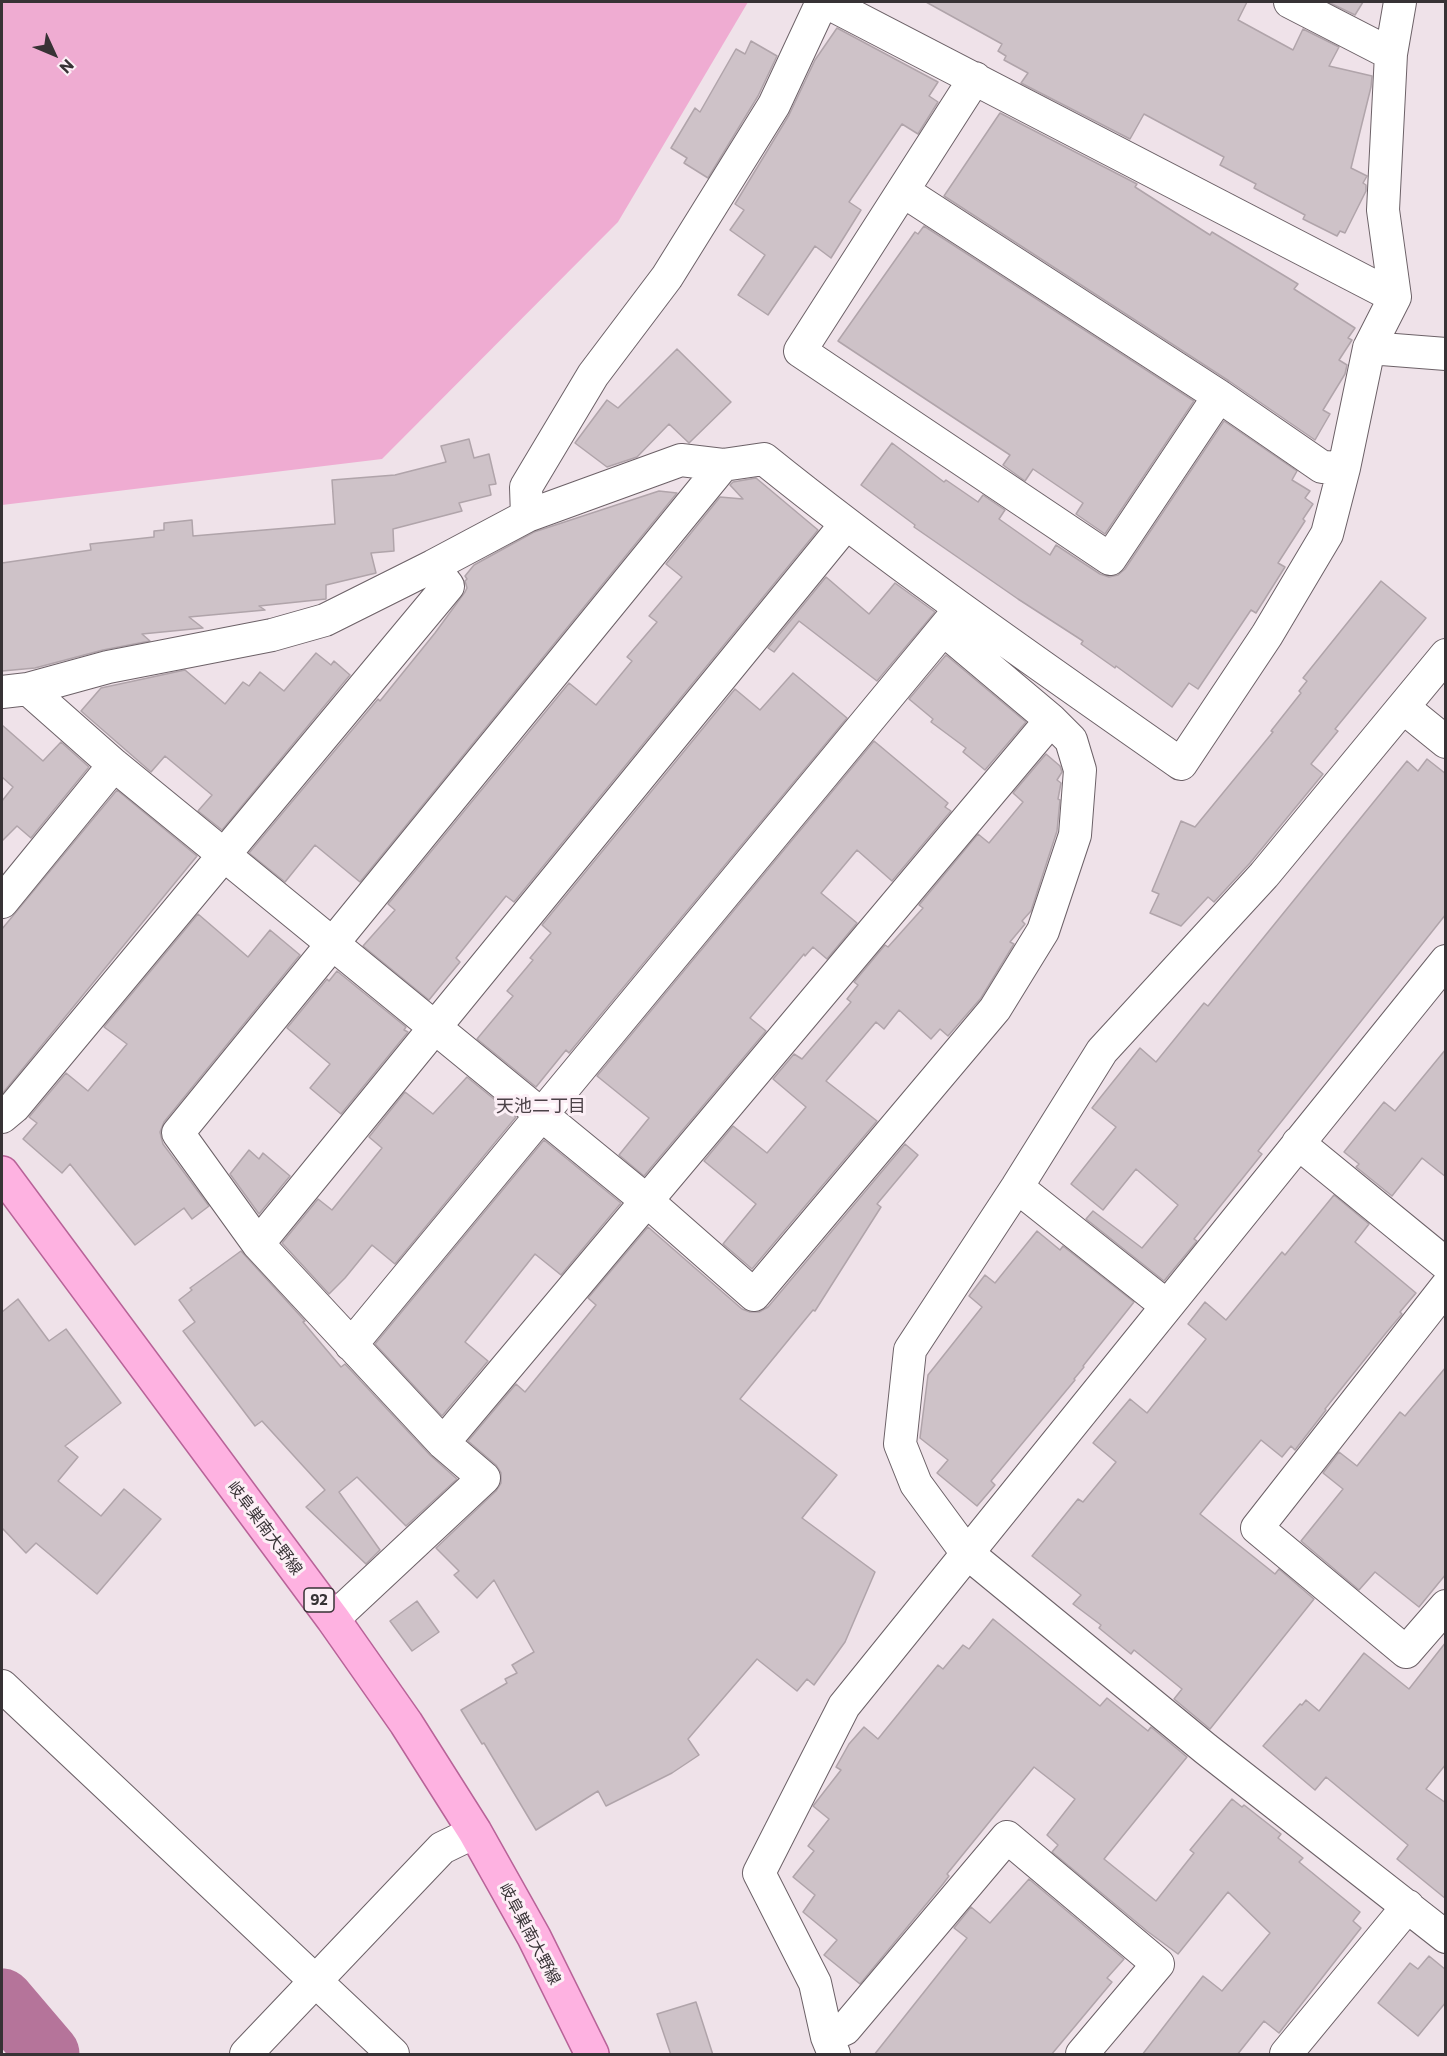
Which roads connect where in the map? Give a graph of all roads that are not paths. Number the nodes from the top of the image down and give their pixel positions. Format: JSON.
{"nodes":[{"id":1,"x":824,"y":2,"type":"edge"},
{"id":2,"x":1290,"y":2,"type":"edge"},
{"id":3,"x":1400,"y":2,"type":"edge"},
{"id":4,"x":1391,"y":54,"type":"junction"},
{"id":5,"x":975,"y":78,"type":"junction"},
{"id":6,"x":903,"y":191,"type":"junction"},
{"id":7,"x":1395,"y":297,"type":"junction"},
{"id":8,"x":1369,"y":348,"type":"junction"},
{"id":9,"x":1446,"y":354,"type":"edge"},
{"id":10,"x":1219,"y":396,"type":"junction"},
{"id":11,"x":723,"y":465,"type":"junction"},
{"id":12,"x":1344,"y":468,"type":"junction"},
{"id":13,"x":526,"y":516,"type":"junction"},
{"id":14,"x":846,"y":524,"type":"junction"},
{"id":15,"x":433,"y":566,"type":"junction"},
{"id":16,"x":952,"y":619,"type":"junction"},
{"id":17,"x":1446,"y":655,"type":"edge"},
{"id":18,"x":15,"y":691,"type":"edge"},
{"id":19,"x":1404,"y":708,"type":"junction"},
{"id":20,"x":1051,"y":720,"type":"junction"},
{"id":21,"x":1446,"y":742,"type":"edge"},
{"id":22,"x":114,"y":765,"type":"junction"},
{"id":23,"x":225,"y":856,"type":"junction"},
{"id":24,"x":2,"y":902,"type":"edge"},
{"id":25,"x":333,"y":944,"type":"junction"},
{"id":26,"x":1446,"y":961,"type":"edge"},
{"id":27,"x":434,"y":1028,"type":"junction"},
{"id":28,"x":542,"y":1116,"type":"junction"},
{"id":29,"x":2,"y":1117,"type":"edge"},
{"id":30,"x":1298,"y":1143,"type":"junction"},
{"id":31,"x":2,"y":1173,"type":"edge"},
{"id":32,"x":1017,"y":1187,"type":"junction"},
{"id":33,"x":647,"y":1201,"type":"junction"},
{"id":34,"x":258,"y":1244,"type":"junction"},
{"id":35,"x":1446,"y":1264,"type":"edge"},
{"id":36,"x":1446,"y":1287,"type":"edge"},
{"id":37,"x":1167,"y":1306,"type":"junction"},
{"id":38,"x":351,"y":1345,"type":"junction"},
{"id":39,"x":443,"y":1443,"type":"junction"},
{"id":40,"x":966,"y":1552,"type":"junction"},
{"id":41,"x":1446,"y":1606,"type":"edge"},
{"id":42,"x":333,"y":1619,"type":"junction"},
{"id":43,"x":2,"y":1686,"type":"edge"},
{"id":44,"x":475,"y":1832,"type":"junction"},
{"id":45,"x":1408,"y":1906,"type":"junction"},
{"id":46,"x":1444,"y":1934,"type":"edge"},
{"id":47,"x":317,"y":1981,"type":"junction"},
{"id":48,"x":831,"y":2046,"type":"edge"},
{"id":49,"x":246,"y":2055,"type":"edge"},
{"id":50,"x":393,"y":2055,"type":"edge"},
{"id":51,"x":592,"y":2055,"type":"edge"},
{"id":52,"x":1082,"y":2055,"type":"edge"},
{"id":53,"x":1286,"y":2055,"type":"edge"}],
"edges":[{"from":1,"to":5,"type":"street"},
{"from":1,"to":13,"type":"street"},
{"from":2,"to":4,"type":"street"},
{"from":3,"to":4,"type":"street"},
{"from":4,"to":7,"type":"street"},
{"from":5,"to":6,"type":"street"},
{"from":5,"to":7,"type":"street"},
{"from":6,"to":10,"type":"street"},
{"from":6,"to":10,"type":"street"},
{"from":7,"to":8,"type":"street"},
{"from":8,"to":9,"type":"street"},
{"from":8,"to":12,"type":"street"},
{"from":10,"to":12,"type":"street"},
{"from":11,"to":13,"type":"street"},
{"from":11,"to":14,"type":"street"},
{"from":11,"to":25,"type":"street"},
{"from":12,"to":16,"type":"street"},
{"from":13,"to":15,"type":"street"},
{"from":14,"to":16,"type":"street"},
{"from":14,"to":27,"type":"street"},
{"from":15,"to":18,"type":"street"},
{"from":15,"to":23,"type":"street"},
{"from":16,"to":20,"type":"street"},
{"from":16,"to":28,"type":"street"},
{"from":17,"to":19,"type":"street"},
{"from":18,"to":22,"type":"street"},
{"from":19,"to":21,"type":"street"},
{"from":19,"to":32,"type":"street"},
{"from":20,"to":33,"type":"street"},
{"from":20,"to":33,"type":"street"},
{"from":22,"to":23,"type":"street"},
{"from":22,"to":24,"type":"street"},
{"from":23,"to":25,"type":"street"},
{"from":23,"to":29,"type":"street"},
{"from":25,"to":27,"type":"street"},
{"from":25,"to":34,"type":"street"},
{"from":26,"to":30,"type":"street"},
{"from":27,"to":28,"type":"street"},
{"from":27,"to":34,"type":"street"},
{"from":28,"to":33,"type":"street"},
{"from":28,"to":38,"type":"street"},
{"from":30,"to":35,"type":"street"},
{"from":30,"to":37,"type":"street"},
{"from":31,"to":42,"type":"main road","name":"岐阜巣南大野線","number":"92"},
{"from":32,"to":37,"type":"street"},
{"from":32,"to":40,"type":"street"},
{"from":33,"to":39,"type":"street"},
{"from":34,"to":38,"type":"street"},
{"from":36,"to":41,"type":"street"},
{"from":37,"to":40,"type":"street"},
{"from":38,"to":39,"type":"street"},
{"from":39,"to":42,"type":"street"},
{"from":40,"to":45,"type":"street"},
{"from":40,"to":48,"type":"street"},
{"from":42,"to":44,"type":"main road","name":"岐阜巣南大野線","number":"92"},
{"from":43,"to":47,"type":"street"},
{"from":44,"to":47,"type":"street"},
{"from":44,"to":51,"type":"main road","name":"岐阜巣南大野線","number":"92"},
{"from":45,"to":46,"type":"street"},
{"from":45,"to":53,"type":"street"},
{"from":47,"to":49,"type":"street"},
{"from":47,"to":50,"type":"street"},
{"from":48,"to":52,"type":"street"}]}
